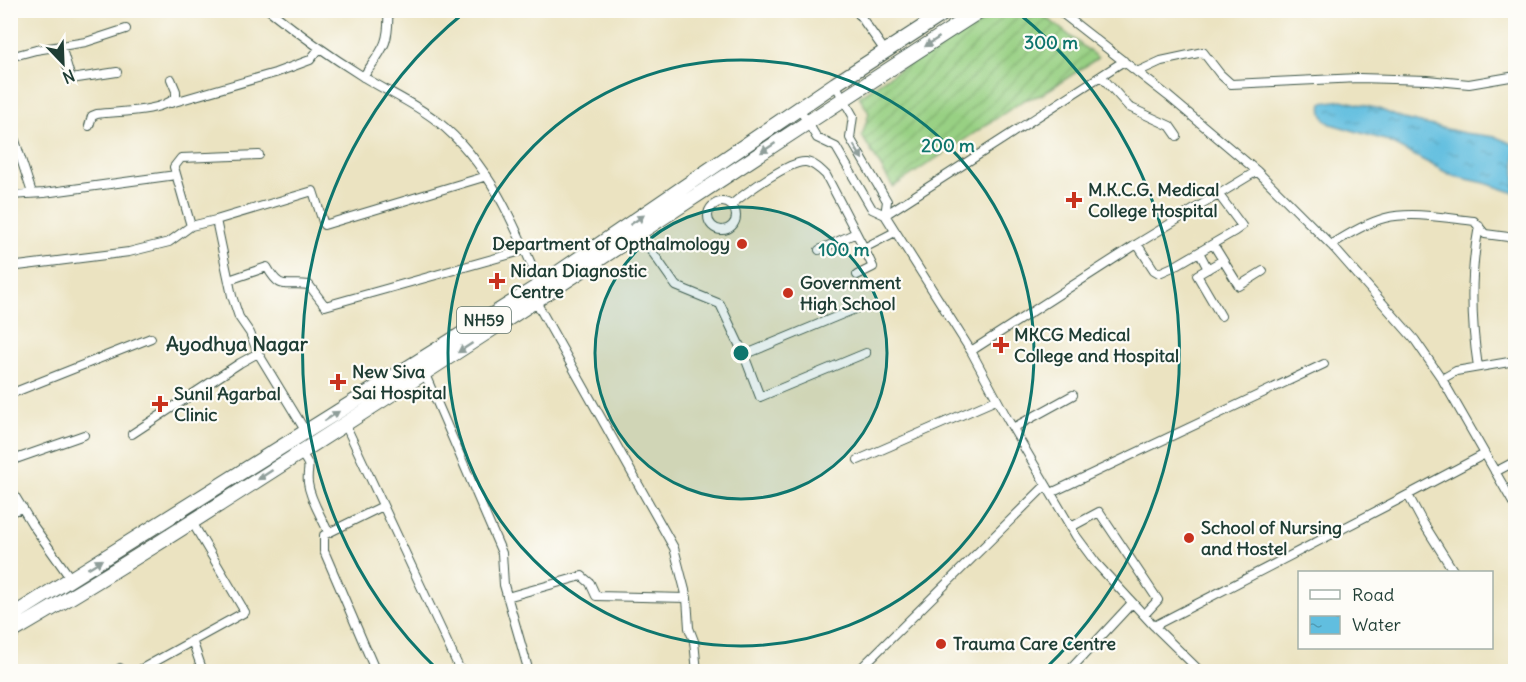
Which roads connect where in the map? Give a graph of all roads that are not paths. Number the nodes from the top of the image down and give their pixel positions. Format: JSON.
{"nodes":[{"id":1,"x":269,"y":10,"type":"edge"},
{"id":2,"x":388,"y":10,"type":"edge"},
{"id":3,"x":856,"y":10,"type":"edge"},
{"id":4,"x":949,"y":10,"type":"edge"},
{"id":5,"x":981,"y":10,"type":"edge"},
{"id":6,"x":1058,"y":10,"type":"edge"},
{"id":7,"x":126,"y":29,"type":"dead end"},
{"id":8,"x":61,"y":46,"type":"junction"},
{"id":9,"x":319,"y":49,"type":"junction"},
{"id":10,"x":885,"y":51,"type":"junction"},
{"id":11,"x":10,"y":57,"type":"edge"},
{"id":12,"x":1124,"y":61,"type":"junction"},
{"id":13,"x":117,"y":72,"type":"dead end"},
{"id":14,"x":1137,"y":72,"type":"junction"},
{"id":15,"x":363,"y":76,"type":"junction"},
{"id":16,"x":1101,"y":76,"type":"junction"},
{"id":17,"x":1515,"y":76,"type":"edge"},
{"id":18,"x":171,"y":79,"type":"dead end"},
{"id":19,"x":835,"y":84,"type":"junction"},
{"id":20,"x":844,"y":98,"type":"junction"},
{"id":21,"x":171,"y":102,"type":"junction"},
{"id":22,"x":799,"y":108,"type":"junction"},
{"id":23,"x":808,"y":122,"type":"junction"},
{"id":24,"x":10,"y":125,"type":"edge"},
{"id":25,"x":88,"y":126,"type":"dead end"},
{"id":26,"x":1177,"y":136,"type":"dead end"},
{"id":27,"x":259,"y":155,"type":"dead end"},
{"id":28,"x":1257,"y":171,"type":"junction"},
{"id":29,"x":176,"y":175,"type":"junction"},
{"id":30,"x":487,"y":176,"type":"junction"},
{"id":31,"x":32,"y":194,"type":"junction"},
{"id":32,"x":10,"y":195,"type":"edge"},
{"id":33,"x":1220,"y":195,"type":"junction"},
{"id":34,"x":732,"y":205,"type":"dead end"},
{"id":35,"x":885,"y":215,"type":"junction"},
{"id":36,"x":216,"y":220,"type":"junction"},
{"id":37,"x":191,"y":226,"type":"junction"},
{"id":38,"x":1479,"y":226,"type":"junction"},
{"id":39,"x":895,"y":232,"type":"junction"},
{"id":40,"x":639,"y":233,"type":"junction"},
{"id":41,"x":856,"y":233,"type":"junction"},
{"id":42,"x":1515,"y":238,"type":"edge"},
{"id":43,"x":1137,"y":244,"type":"junction"},
{"id":44,"x":1213,"y":244,"type":"junction"},
{"id":45,"x":1331,"y":245,"type":"junction"},
{"id":46,"x":864,"y":249,"type":"junction"},
{"id":47,"x":525,"y":250,"type":"junction"},
{"id":48,"x":819,"y":250,"type":"dead end"},
{"id":49,"x":1199,"y":252,"type":"junction"},
{"id":50,"x":1223,"y":260,"type":"junction"},
{"id":51,"x":10,"y":267,"type":"edge"},
{"id":52,"x":1208,"y":269,"type":"junction"},
{"id":53,"x":1263,"y":271,"type":"dead end"},
{"id":54,"x":856,"y":275,"type":"dead end"},
{"id":55,"x":229,"y":280,"type":"junction"},
{"id":56,"x":539,"y":292,"type":"junction"},
{"id":57,"x":855,"y":309,"type":"dead end"},
{"id":58,"x":1221,"y":316,"type":"dead end"},
{"id":59,"x":150,"y":338,"type":"dead end"},
{"id":60,"x":971,"y":351,"type":"junction"},
{"id":61,"x":258,"y":353,"type":"junction"},
{"id":62,"x":866,"y":353,"type":"dead end"},
{"id":63,"x":744,"y":355,"type":"junction"},
{"id":64,"x":1509,"y":362,"type":"dead end"},
{"id":65,"x":1324,"y":364,"type":"dead end"},
{"id":66,"x":1478,"y":367,"type":"junction"},
{"id":67,"x":421,"y":368,"type":"junction"},
{"id":68,"x":1442,"y":379,"type":"junction"},
{"id":69,"x":10,"y":394,"type":"edge"},
{"id":70,"x":1073,"y":395,"type":"dead end"},
{"id":71,"x":996,"y":400,"type":"junction"},
{"id":72,"x":345,"y":424,"type":"junction"},
{"id":73,"x":1012,"y":428,"type":"junction"},
{"id":74,"x":306,"y":432,"type":"junction"},
{"id":75,"x":132,"y":434,"type":"dead end"},
{"id":76,"x":84,"y":435,"type":"dead end"},
{"id":77,"x":300,"y":453,"type":"junction"},
{"id":78,"x":1485,"y":453,"type":"junction"},
{"id":79,"x":858,"y":460,"type":"dead end"},
{"id":80,"x":10,"y":461,"type":"edge"},
{"id":81,"x":1515,"y":461,"type":"edge"},
{"id":82,"x":1495,"y":472,"type":"junction"},
{"id":83,"x":10,"y":488,"type":"edge"},
{"id":84,"x":1048,"y":489,"type":"junction"},
{"id":85,"x":1408,"y":495,"type":"junction"},
{"id":86,"x":383,"y":506,"type":"junction"},
{"id":87,"x":23,"y":508,"type":"junction"},
{"id":88,"x":1515,"y":508,"type":"edge"},
{"id":89,"x":10,"y":512,"type":"edge"},
{"id":90,"x":192,"y":522,"type":"junction"},
{"id":91,"x":1071,"y":527,"type":"junction"},
{"id":92,"x":328,"y":532,"type":"junction"},
{"id":93,"x":1453,"y":571,"type":"edge"},
{"id":94,"x":70,"y":579,"type":"junction"},
{"id":95,"x":507,"y":597,"type":"junction"},
{"id":96,"x":687,"y":598,"type":"junction"},
{"id":97,"x":1132,"y":603,"type":"junction"},
{"id":98,"x":1144,"y":615,"type":"junction"},
{"id":99,"x":10,"y":618,"type":"edge"},
{"id":100,"x":1154,"y":626,"type":"junction"},
{"id":101,"x":10,"y":633,"type":"edge"},
{"id":102,"x":192,"y":640,"type":"junction"},
{"id":103,"x":136,"y":672,"type":"edge"},
{"id":104,"x":203,"y":672,"type":"edge"},
{"id":105,"x":376,"y":672,"type":"edge"},
{"id":106,"x":461,"y":672,"type":"edge"},
{"id":107,"x":529,"y":672,"type":"edge"},
{"id":108,"x":697,"y":672,"type":"edge"},
{"id":109,"x":857,"y":672,"type":"edge"},
{"id":110,"x":1068,"y":672,"type":"edge"},
{"id":111,"x":1201,"y":672,"type":"edge"}],
"edges":[{"from":1,"to":9,"type":"street"},
{"from":2,"to":15,"type":"street"},
{"from":3,"to":10,"type":"street"},
{"from":4,"to":10,"type":"highway","number":"NH59"},
{"from":5,"to":20,"type":"highway","one_way":true},
{"from":6,"to":12,"type":"street"},
{"from":7,"to":8,"type":"street"},
{"from":8,"to":11,"type":"street"},
{"from":8,"to":13,"type":"street"},
{"from":9,"to":15,"type":"street"},
{"from":9,"to":21,"type":"street"},
{"from":10,"to":19,"type":"highway","number":"NH59"},
{"from":12,"to":14,"type":"street"},
{"from":12,"to":16,"type":"street"},
{"from":14,"to":17,"type":"street"},
{"from":14,"to":28,"type":"street"},
{"from":15,"to":30,"type":"street"},
{"from":16,"to":26,"type":"street"},
{"from":16,"to":35,"type":"street"},
{"from":18,"to":21,"type":"street"},
{"from":19,"to":20,"type":"street"},
{"from":19,"to":22,"type":"highway","number":"NH59"},
{"from":20,"to":23,"type":"highway"},
{"from":20,"to":35,"type":"street","one_way":true},
{"from":21,"to":25,"type":"street"},
{"from":22,"to":23,"type":"street"},
{"from":56,"to":22,"type":"highway","number":"NH59","one_way":true},
{"from":23,"to":35,"type":"street"},
{"from":23,"to":40,"type":"highway","one_way":true},
{"from":24,"to":31,"type":"street"},
{"from":27,"to":29,"type":"street"},
{"from":28,"to":33,"type":"street"},
{"from":28,"to":45,"type":"street"},
{"from":29,"to":31,"type":"street"},
{"from":29,"to":37,"type":"street"},
{"from":30,"to":36,"type":"street"},
{"from":30,"to":47,"type":"street"},
{"from":31,"to":32,"type":"street"},
{"from":33,"to":43,"type":"street"},
{"from":33,"to":44,"type":"street"},
{"from":34,"to":41,"type":"street"},
{"from":35,"to":39,"type":"street"},
{"from":36,"to":37,"type":"street"},
{"from":36,"to":55,"type":"street"},
{"from":37,"to":51,"type":"street"},
{"from":38,"to":42,"type":"street"},
{"from":38,"to":45,"type":"street"},
{"from":38,"to":66,"type":"street"},
{"from":39,"to":46,"type":"street"},
{"from":39,"to":60,"type":"street"},
{"from":40,"to":56,"type":"highway"},
{"from":40,"to":63,"type":"street"},
{"from":41,"to":46,"type":"street"},
{"from":41,"to":48,"type":"street"},
{"from":43,"to":49,"type":"street"},
{"from":43,"to":60,"type":"street"},
{"from":44,"to":49,"type":"street"},
{"from":44,"to":50,"type":"street"},
{"from":45,"to":68,"type":"street"},
{"from":46,"to":54,"type":"street"},
{"from":47,"to":55,"type":"street"},
{"from":47,"to":56,"type":"street"},
{"from":49,"to":52,"type":"street"},
{"from":50,"to":52,"type":"street"},
{"from":50,"to":53,"type":"street"},
{"from":52,"to":58,"type":"street"},
{"from":55,"to":61,"type":"street"},
{"from":56,"to":67,"type":"highway","number":"NH59"},
{"from":56,"to":96,"type":"street"},
{"from":57,"to":63,"type":"street"},
{"from":59,"to":69,"type":"street"},
{"from":60,"to":71,"type":"street"},
{"from":61,"to":74,"type":"street"},
{"from":61,"to":75,"type":"street"},
{"from":62,"to":63,"type":"street"},
{"from":64,"to":66,"type":"street"},
{"from":65,"to":84,"type":"street"},
{"from":66,"to":68,"type":"street"},
{"from":67,"to":72,"type":"highway"},
{"from":74,"to":67,"type":"highway","number":"NH59","one_way":true},
{"from":67,"to":95,"type":"street"},
{"from":68,"to":78,"type":"street"},
{"from":70,"to":73,"type":"street"},
{"from":71,"to":73,"type":"street"},
{"from":71,"to":79,"type":"street"},
{"from":72,"to":77,"type":"highway"},
{"from":72,"to":86,"type":"street"},
{"from":73,"to":84,"type":"street"},
{"from":94,"to":74,"type":"highway","number":"NH59","one_way":true},
{"from":76,"to":80,"type":"street"},
{"from":77,"to":90,"type":"highway","one_way":true},
{"from":77,"to":92,"type":"street"},
{"from":78,"to":82,"type":"street"},
{"from":78,"to":85,"type":"street"},
{"from":81,"to":82,"type":"street"},
{"from":82,"to":88,"type":"street"},
{"from":83,"to":87,"type":"street"},
{"from":84,"to":91,"type":"street"},
{"from":84,"to":109,"type":"street"},
{"from":85,"to":93,"type":"street"},
{"from":85,"to":100,"type":"street"},
{"from":86,"to":92,"type":"street"},
{"from":86,"to":106,"type":"street"},
{"from":87,"to":89,"type":"street"},
{"from":87,"to":94,"type":"street"},
{"from":90,"to":101,"type":"highway"},
{"from":90,"to":102,"type":"street"},
{"from":91,"to":97,"type":"street"},
{"from":91,"to":98,"type":"street"},
{"from":92,"to":105,"type":"street"},
{"from":94,"to":99,"type":"highway","number":"NH59"},
{"from":95,"to":96,"type":"street"},
{"from":95,"to":107,"type":"street"},
{"from":96,"to":108,"type":"street"},
{"from":97,"to":98,"type":"street"},
{"from":97,"to":110,"type":"street"},
{"from":98,"to":100,"type":"street"},
{"from":100,"to":111,"type":"street"},
{"from":102,"to":103,"type":"street"},
{"from":102,"to":104,"type":"street"}]}
